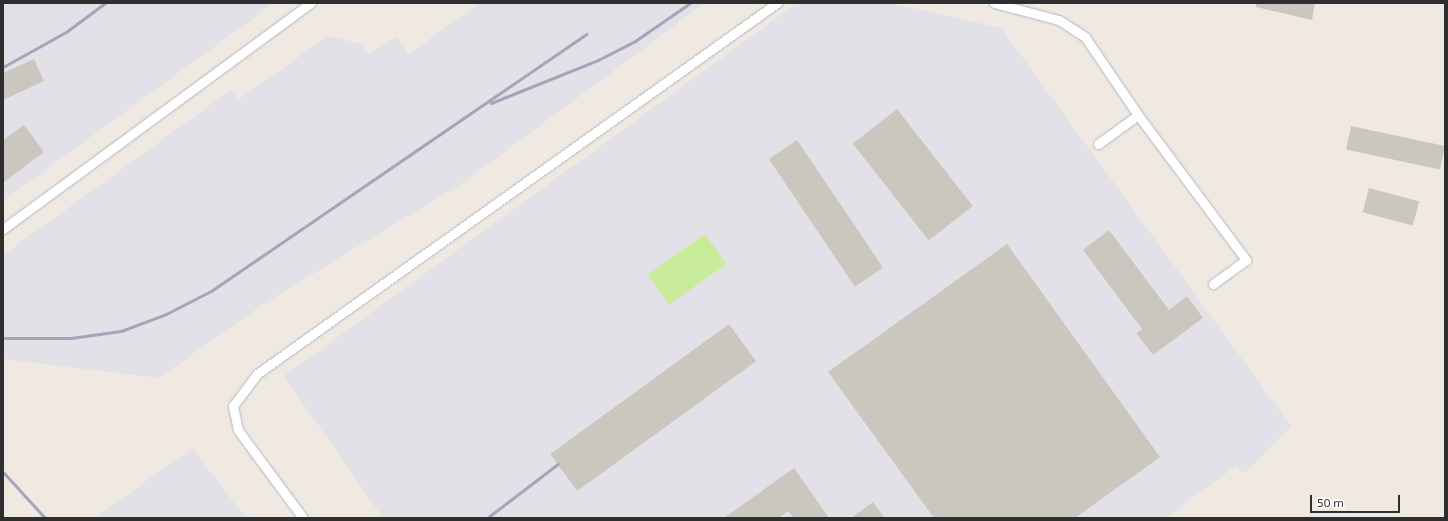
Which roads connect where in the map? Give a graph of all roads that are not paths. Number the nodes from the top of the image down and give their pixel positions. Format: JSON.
{"nodes":[{"id":1,"x":311,"y":3,"type":"edge"},
{"id":2,"x":777,"y":3,"type":"edge"},
{"id":3,"x":994,"y":3,"type":"edge"},
{"id":4,"x":1138,"y":114,"type":"junction"},
{"id":5,"x":1098,"y":144,"type":"dead end"},
{"id":6,"x":3,"y":229,"type":"edge"},
{"id":7,"x":1213,"y":284,"type":"dead end"},
{"id":8,"x":303,"y":518,"type":"edge"}],
"edges":[{"from":1,"to":6,"type":"street"},
{"from":2,"to":8,"type":"street"},
{"from":3,"to":4,"type":"street"},
{"from":4,"to":5,"type":"street"},
{"from":4,"to":7,"type":"street"}]}
